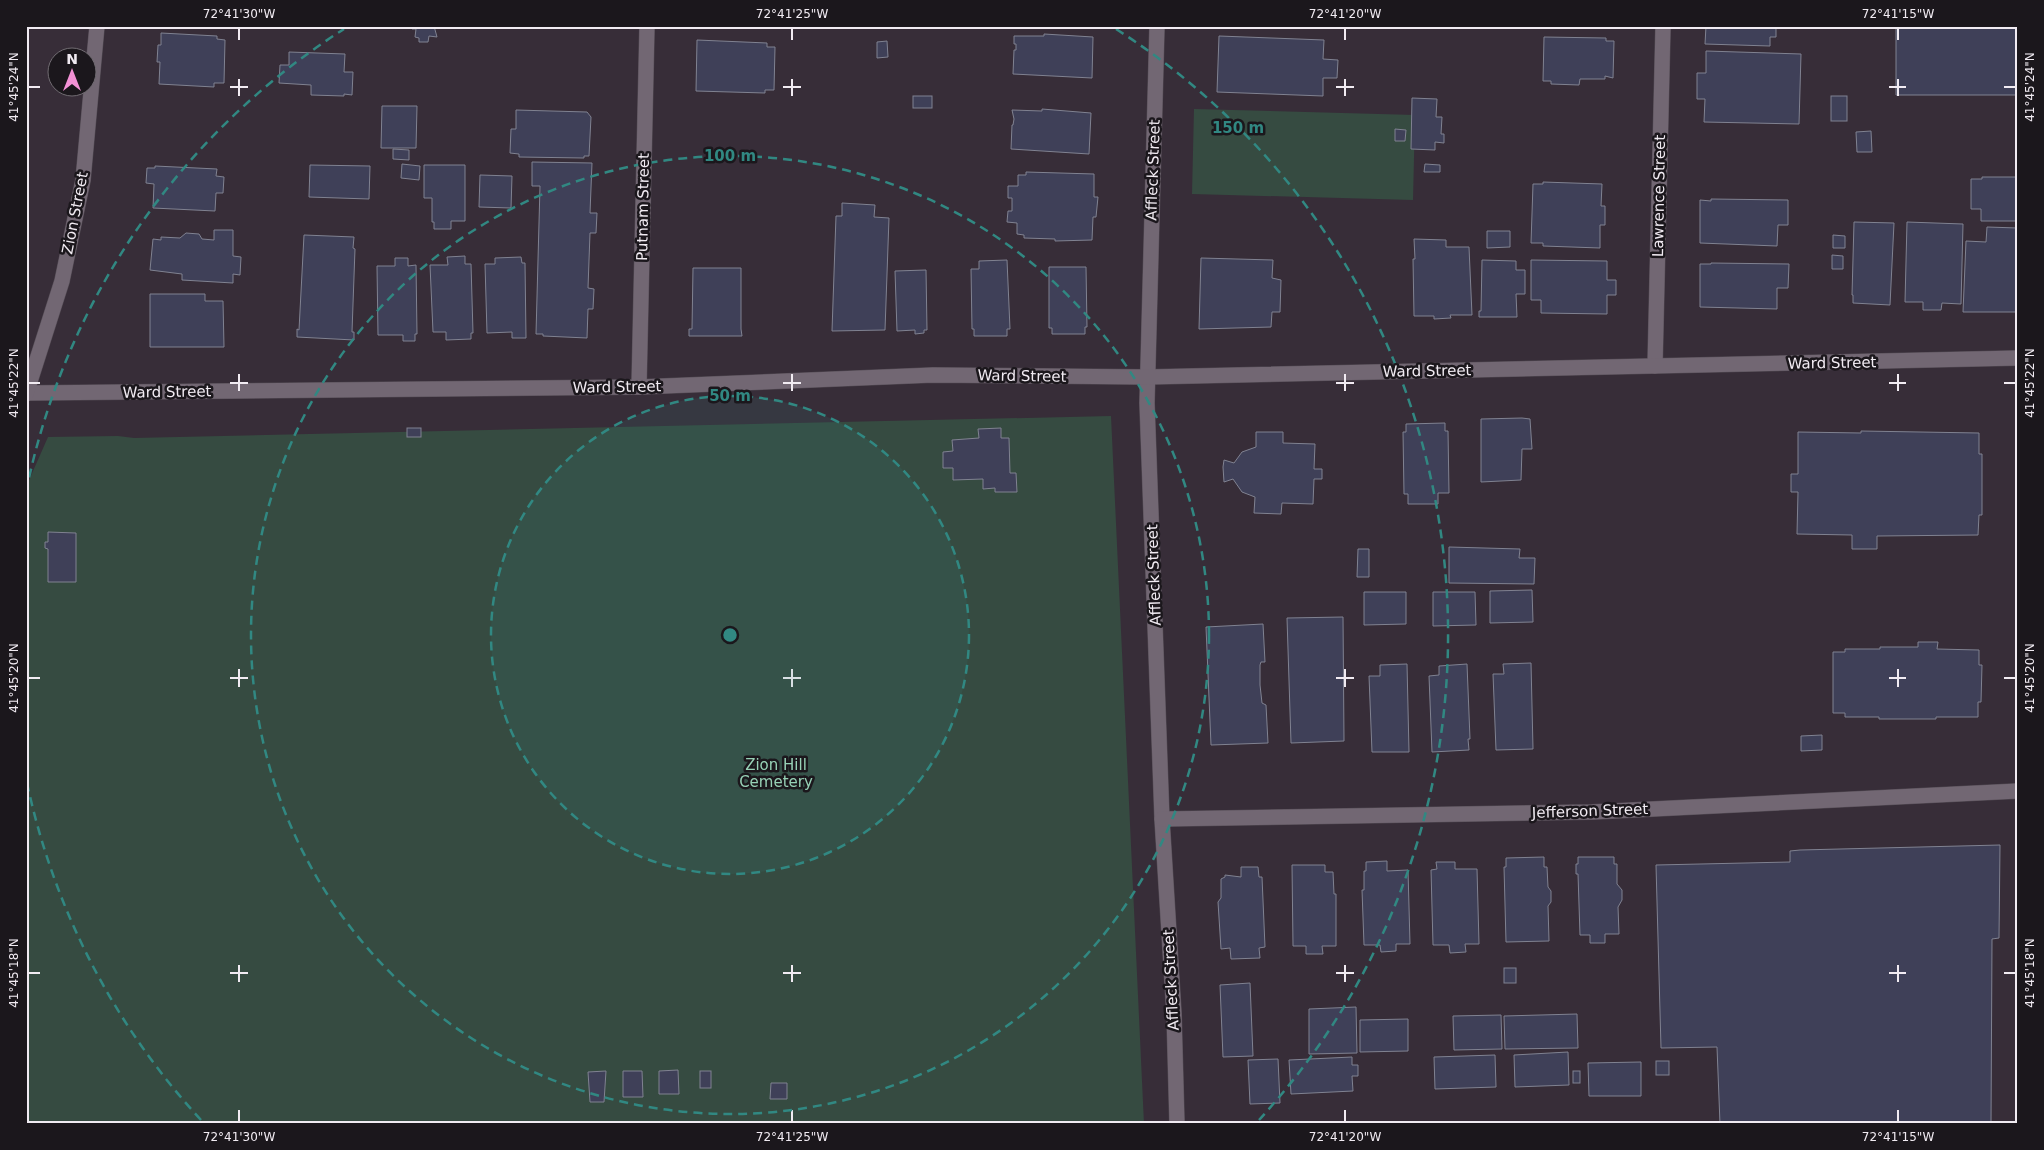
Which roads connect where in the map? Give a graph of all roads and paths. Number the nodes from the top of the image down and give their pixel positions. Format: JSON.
{"nodes":[{"id":1,"x":97,"y":26,"type":"edge"},
{"id":2,"x":647,"y":26,"type":"edge"},
{"id":3,"x":1157,"y":26,"type":"edge"},
{"id":4,"x":1663,"y":26,"type":"edge"},
{"id":5,"x":2018,"y":358,"type":"edge"},
{"id":6,"x":1655,"y":366,"type":"junction"},
{"id":7,"x":1147,"y":377,"type":"junction"},
{"id":8,"x":639,"y":388,"type":"junction"},
{"id":9,"x":26,"y":393,"type":"edge"},
{"id":10,"x":2018,"y":791,"type":"edge"},
{"id":11,"x":1162,"y":819,"type":"junction"},
{"id":12,"x":1177,"y":1124,"type":"edge"}],
"edges":[{"from":1,"to":9,"type":"street","name":"Zion Street"},
{"from":2,"to":8,"type":"street","name":"Putnam Street"},
{"from":3,"to":7,"type":"street","name":"Affleck Street"},
{"from":4,"to":6,"type":"street","name":"Lawrence Street"},
{"from":5,"to":6,"type":"street","name":"Ward Street"},
{"from":6,"to":7,"type":"street","name":"Ward Street"},
{"from":7,"to":8,"type":"street","name":"Ward Street"},
{"from":7,"to":11,"type":"street","name":"Affleck Street"},
{"from":8,"to":9,"type":"street","name":"Ward Street"},
{"from":10,"to":11,"type":"street","name":"Jefferson Street"},
{"from":11,"to":12,"type":"street","name":"Affleck Street"}]}
